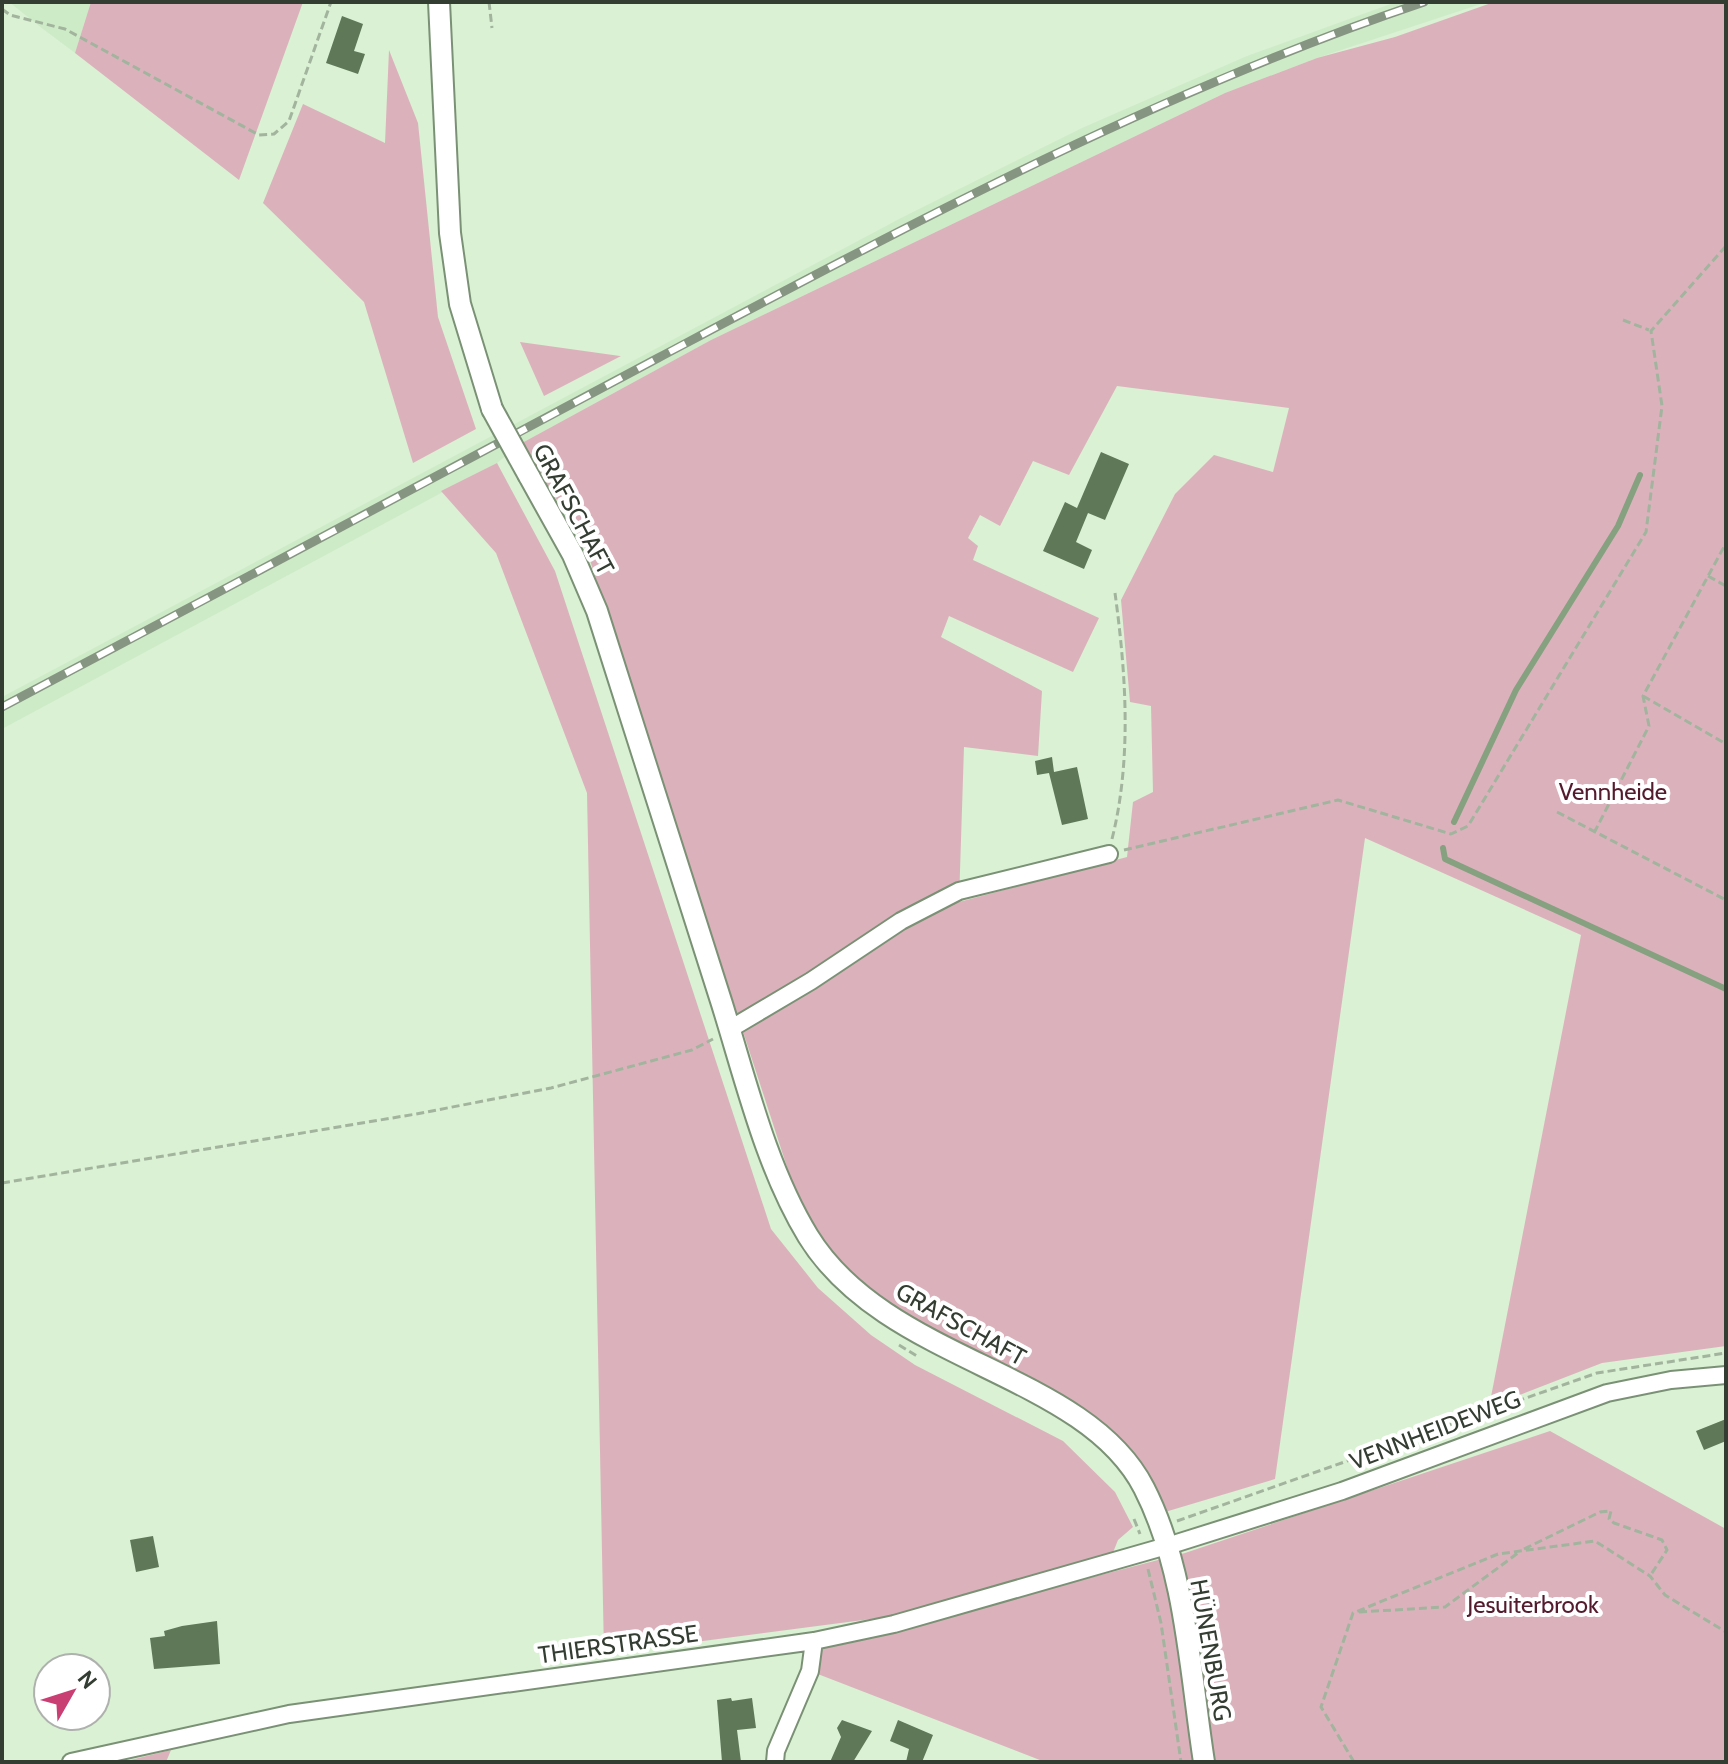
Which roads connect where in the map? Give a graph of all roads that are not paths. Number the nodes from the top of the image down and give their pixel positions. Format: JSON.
{"nodes":[{"id":1,"x":439,"y":2,"type":"edge"},
{"id":2,"x":1109,"y":854,"type":"road end"},
{"id":3,"x":730,"y":1029,"type":"junction"},
{"id":4,"x":1726,"y":1375,"type":"edge"},
{"id":5,"x":1163,"y":1536,"type":"junction"},
{"id":6,"x":814,"y":1641,"type":"junction"},
{"id":7,"x":71,"y":1762,"type":"edge"},
{"id":8,"x":775,"y":1762,"type":"edge"},
{"id":9,"x":1204,"y":1762,"type":"edge"}],
"edges":[{"from":1,"to":3,"type":"street","name":"GRAFSCHAFT","bridge":true},
{"from":2,"to":3,"type":"street"},
{"from":3,"to":5,"type":"street","name":"GRAFSCHAFT"},
{"from":4,"to":5,"type":"street","name":"VENNHEIDEWEG"},
{"from":5,"to":6,"type":"street","name":"THIERSTRASSE"},
{"from":5,"to":9,"type":"street","name":"HÜNENBURG"},
{"from":6,"to":7,"type":"street","name":"THIERSTRASSE"},
{"from":6,"to":8,"type":"street"}]}
